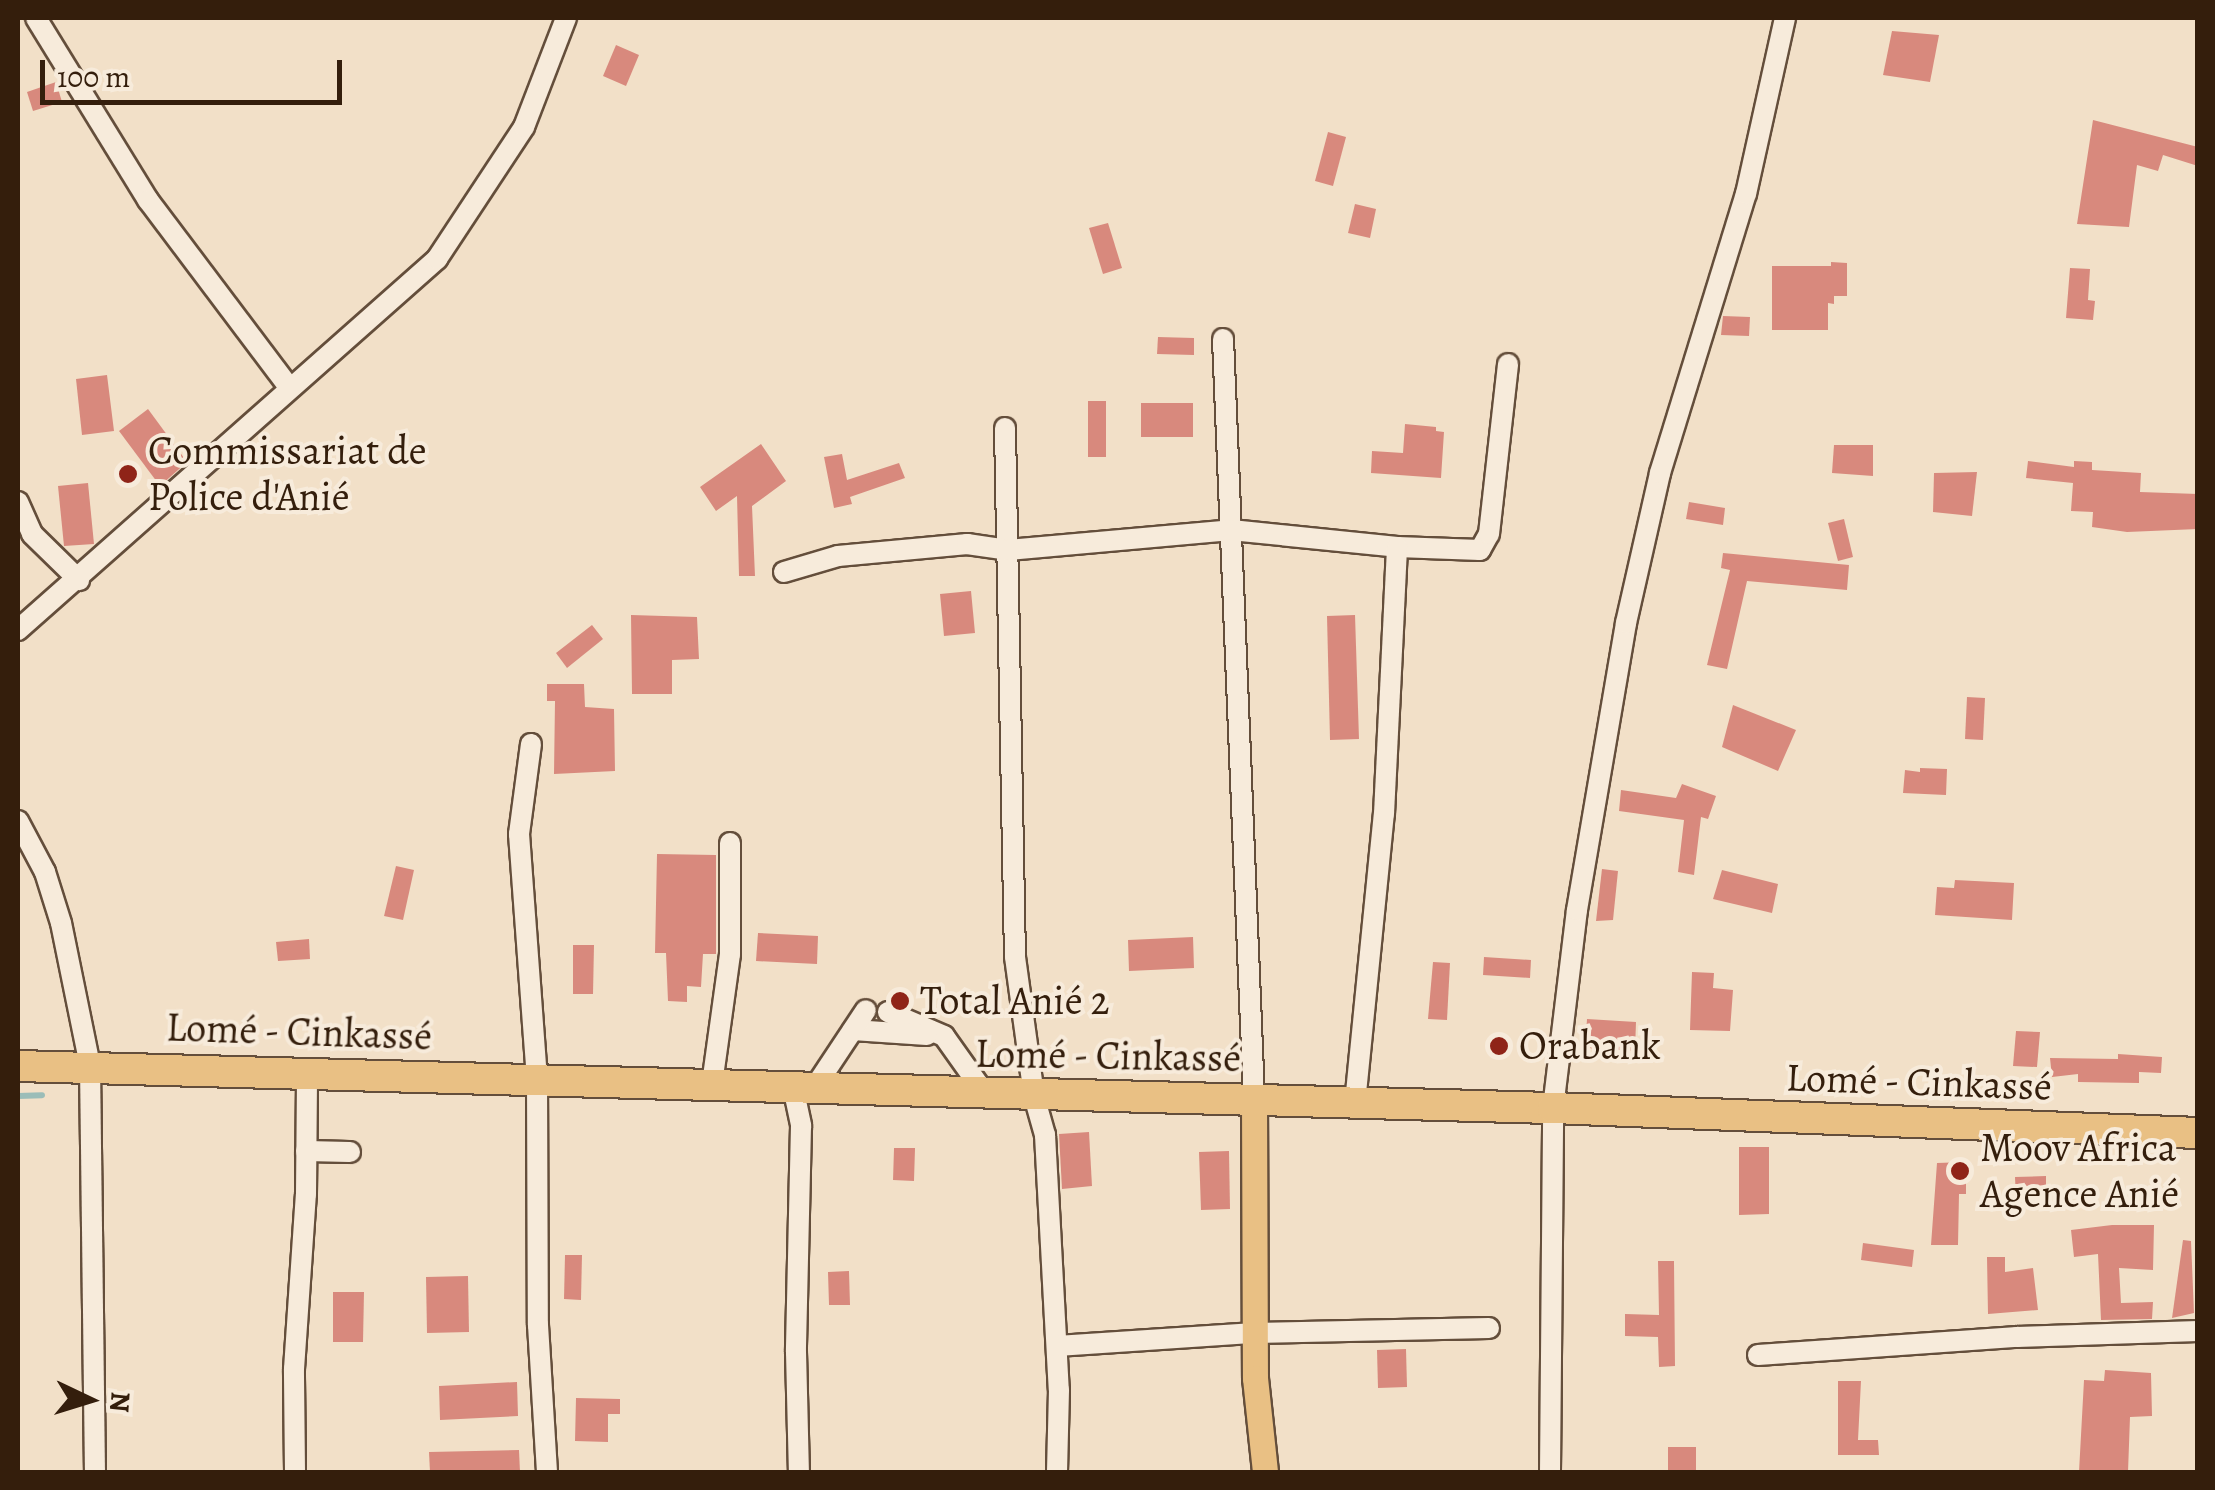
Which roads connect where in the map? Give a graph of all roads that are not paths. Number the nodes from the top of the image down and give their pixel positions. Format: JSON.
{"nodes":[{"id":1,"x":36,"y":18,"type":"edge"},
{"id":2,"x":566,"y":18,"type":"edge"},
{"id":3,"x":1785,"y":18,"type":"edge"},
{"id":4,"x":1223,"y":340,"type":"dead end"},
{"id":5,"x":1508,"y":364,"type":"dead end"},
{"id":6,"x":289,"y":386,"type":"junction"},
{"id":7,"x":1005,"y":428,"type":"dead end"},
{"id":8,"x":18,"y":502,"type":"edge"},
{"id":9,"x":1231,"y":530,"type":"junction"},
{"id":10,"x":1397,"y":547,"type":"junction"},
{"id":11,"x":1008,"y":550,"type":"junction"},
{"id":12,"x":784,"y":572,"type":"dead end"},
{"id":13,"x":78,"y":580,"type":"junction"},
{"id":14,"x":18,"y":630,"type":"edge"},
{"id":15,"x":531,"y":744,"type":"dead end"},
{"id":16,"x":18,"y":821,"type":"edge"},
{"id":17,"x":730,"y":843,"type":"dead end"},
{"id":18,"x":866,"y":1010,"type":"dead end"},
{"id":19,"x":888,"y":1012,"type":"dead end"},
{"id":20,"x":853,"y":1030,"type":"junction"},
{"id":21,"x":944,"y":1036,"type":"junction"},
{"id":22,"x":18,"y":1066,"type":"edge"},
{"id":23,"x":90,"y":1066,"type":"junction"},
{"id":24,"x":307,"y":1072,"type":"junction"},
{"id":25,"x":537,"y":1078,"type":"junction"},
{"id":26,"x":712,"y":1084,"type":"junction"},
{"id":27,"x":804,"y":1087,"type":"junction"},
{"id":28,"x":986,"y":1094,"type":"junction"},
{"id":29,"x":1034,"y":1096,"type":"junction"},
{"id":30,"x":1254,"y":1099,"type":"junction"},
{"id":31,"x":1354,"y":1103,"type":"junction"},
{"id":32,"x":1552,"y":1108,"type":"junction"},
{"id":33,"x":2198,"y":1133,"type":"edge"},
{"id":34,"x":306,"y":1151,"type":"junction"},
{"id":35,"x":350,"y":1152,"type":"dead end"},
{"id":36,"x":1489,"y":1328,"type":"dead end"},
{"id":37,"x":2198,"y":1331,"type":"edge"},
{"id":38,"x":1255,"y":1333,"type":"junction"},
{"id":39,"x":1057,"y":1346,"type":"junction"},
{"id":40,"x":1758,"y":1355,"type":"dead end"},
{"id":41,"x":94,"y":1472,"type":"edge"},
{"id":42,"x":295,"y":1472,"type":"edge"},
{"id":43,"x":547,"y":1472,"type":"edge"},
{"id":44,"x":799,"y":1472,"type":"edge"},
{"id":45,"x":1057,"y":1472,"type":"edge"},
{"id":46,"x":1265,"y":1472,"type":"edge"},
{"id":47,"x":1550,"y":1472,"type":"edge"}],
"edges":[{"from":1,"to":6,"type":"street"},
{"from":2,"to":6,"type":"street"},
{"from":3,"to":32,"type":"street"},
{"from":4,"to":9,"type":"street"},
{"from":5,"to":10,"type":"street"},
{"from":6,"to":13,"type":"street"},
{"from":7,"to":11,"type":"street"},
{"from":8,"to":13,"type":"street"},
{"from":9,"to":10,"type":"street"},
{"from":9,"to":11,"type":"street"},
{"from":9,"to":30,"type":"street"},
{"from":10,"to":31,"type":"street"},
{"from":11,"to":12,"type":"street"},
{"from":11,"to":29,"type":"street"},
{"from":13,"to":14,"type":"street"},
{"from":15,"to":25,"type":"street"},
{"from":16,"to":23,"type":"street"},
{"from":17,"to":26,"type":"street"},
{"from":18,"to":20,"type":"street"},
{"from":19,"to":21,"type":"street"},
{"from":20,"to":21,"type":"street"},
{"from":20,"to":27,"type":"street"},
{"from":21,"to":28,"type":"street"},
{"from":22,"to":23,"type":"highway","name":"Lomé - Cinkassé"},
{"from":23,"to":24,"type":"highway","name":"Lomé - Cinkassé"},
{"from":23,"to":41,"type":"street"},
{"from":24,"to":25,"type":"highway","name":"Lomé - Cinkassé"},
{"from":24,"to":34,"type":"street"},
{"from":25,"to":26,"type":"highway","name":"Lomé - Cinkassé"},
{"from":25,"to":43,"type":"street"},
{"from":26,"to":27,"type":"highway","name":"Lomé - Cinkassé"},
{"from":27,"to":28,"type":"highway","name":"Lomé - Cinkassé"},
{"from":27,"to":44,"type":"street"},
{"from":28,"to":29,"type":"highway","name":"Lomé - Cinkassé"},
{"from":29,"to":30,"type":"highway","name":"Lomé - Cinkassé"},
{"from":29,"to":39,"type":"street"},
{"from":30,"to":31,"type":"highway","name":"Lomé - Cinkassé"},
{"from":30,"to":38,"type":"main road"},
{"from":31,"to":32,"type":"highway","name":"Lomé - Cinkassé"},
{"from":32,"to":33,"type":"highway","name":"Lomé - Cinkassé"},
{"from":32,"to":47,"type":"street"},
{"from":34,"to":35,"type":"street"},
{"from":34,"to":42,"type":"street"},
{"from":36,"to":38,"type":"street"},
{"from":37,"to":40,"type":"street"},
{"from":38,"to":39,"type":"street"},
{"from":38,"to":46,"type":"main road"},
{"from":39,"to":45,"type":"street"}]}
